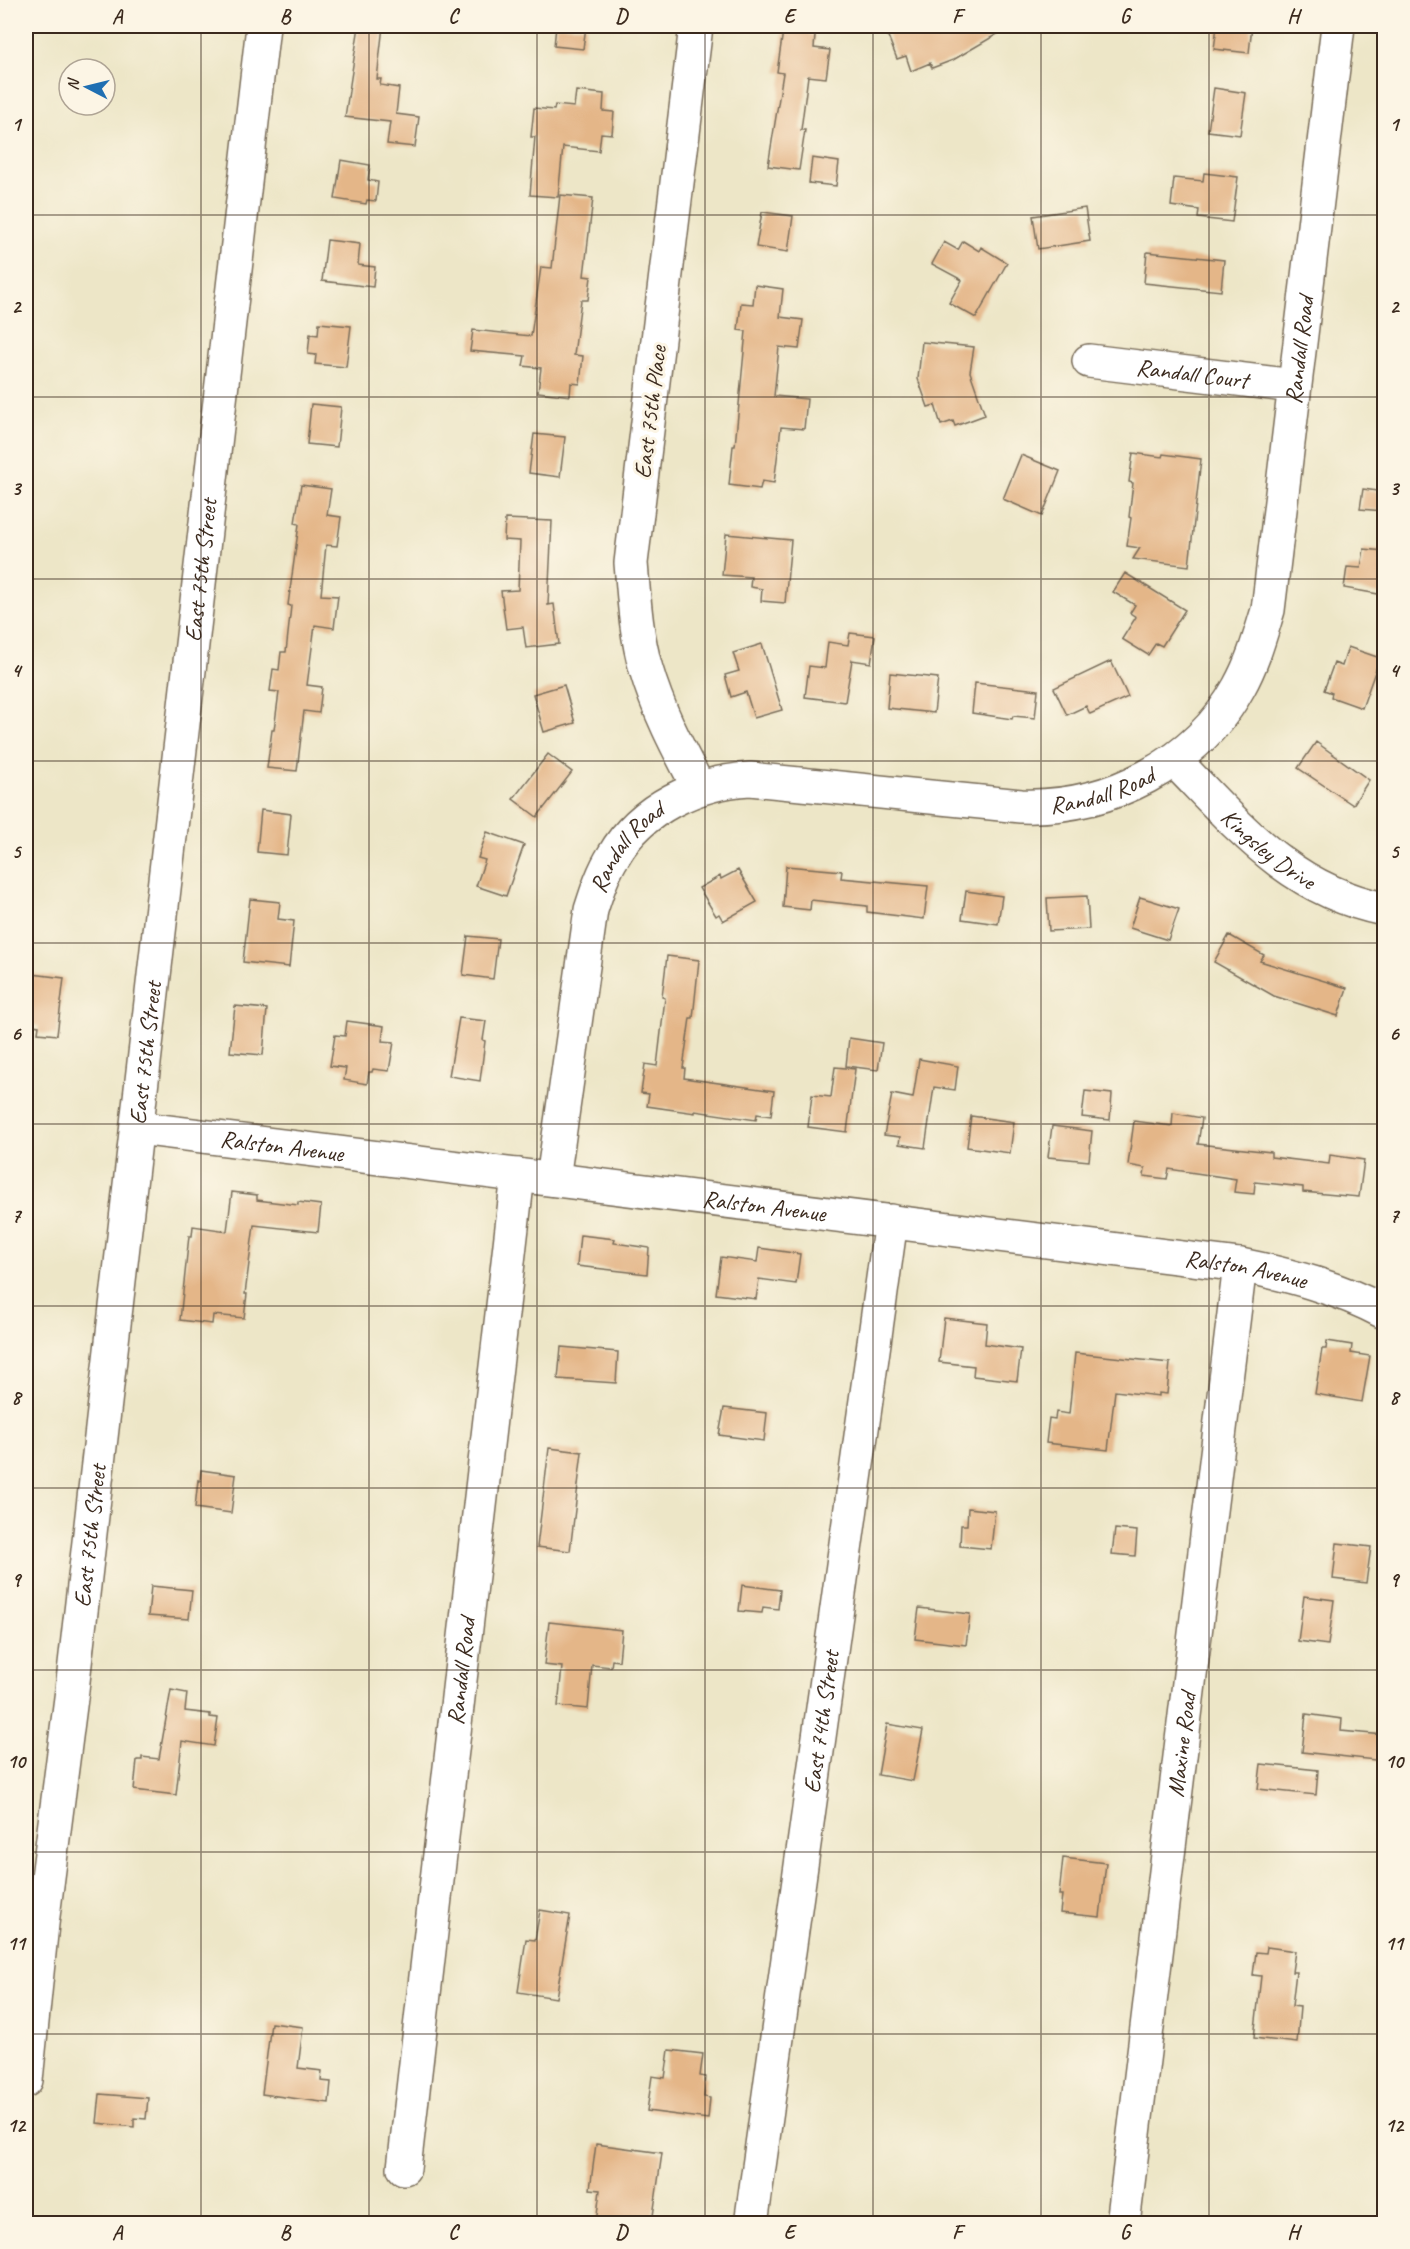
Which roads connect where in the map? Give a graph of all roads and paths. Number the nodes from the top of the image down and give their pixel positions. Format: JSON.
{"nodes":[{"id":1,"x":263,"y":26,"type":"edge"},
{"id":2,"x":696,"y":26,"type":"edge"},
{"id":3,"x":1338,"y":26,"type":"edge"},
{"id":4,"x":1089,"y":361,"type":"dead end"},
{"id":5,"x":1294,"y":386,"type":"junction"},
{"id":6,"x":1174,"y":760,"type":"junction"},
{"id":7,"x":699,"y":788,"type":"junction"},
{"id":8,"x":1384,"y":909,"type":"edge"},
{"id":9,"x":137,"y":1128,"type":"junction"},
{"id":10,"x":518,"y":1175,"type":"junction"},
{"id":11,"x":553,"y":1179,"type":"junction"},
{"id":12,"x":891,"y":1221,"type":"junction"},
{"id":13,"x":1240,"y":1265,"type":"junction"},
{"id":14,"x":1384,"y":1312,"type":"edge"},
{"id":15,"x":58,"y":1792,"type":"junction"},
{"id":16,"x":26,"y":1868,"type":"edge"},
{"id":17,"x":34,"y":1923,"type":"edge"},
{"id":18,"x":26,"y":2080,"type":"edge"},
{"id":19,"x":404,"y":2168,"type":"dead end"},
{"id":20,"x":751,"y":2223,"type":"edge"},
{"id":21,"x":1123,"y":2223,"type":"edge"}],
"edges":[{"from":1,"to":9,"type":"street","name":"East 75th Street"},
{"from":2,"to":7,"type":"street","name":"East 75th Place"},
{"from":3,"to":5,"type":"street","name":"Randall Road"},
{"from":4,"to":5,"type":"street","name":"Randall Court"},
{"from":5,"to":6,"type":"street","name":"Randall Road"},
{"from":6,"to":7,"type":"street","name":"Randall Road"},
{"from":6,"to":8,"type":"street","name":"Kingsley Drive"},
{"from":7,"to":11,"type":"street","name":"Randall Road"},
{"from":9,"to":10,"type":"street","name":"Ralston Avenue"},
{"from":9,"to":15,"type":"street","name":"East 75th Street"},
{"from":10,"to":11,"type":"street","name":"Ralston Avenue"},
{"from":10,"to":19,"type":"street","name":"Randall Road"},
{"from":11,"to":12,"type":"street","name":"Ralston Avenue"},
{"from":12,"to":13,"type":"street","name":"Ralston Avenue"},
{"from":12,"to":20,"type":"street","name":"East 74th Street"},
{"from":13,"to":14,"type":"street","name":"Ralston Avenue"},
{"from":13,"to":21,"type":"street","name":"Maxine Road"},
{"from":15,"to":16,"type":"street"},
{"from":15,"to":17,"type":"street","name":"East 75th Street"},
{"from":17,"to":18,"type":"street","name":"East 75th Street"}]}
